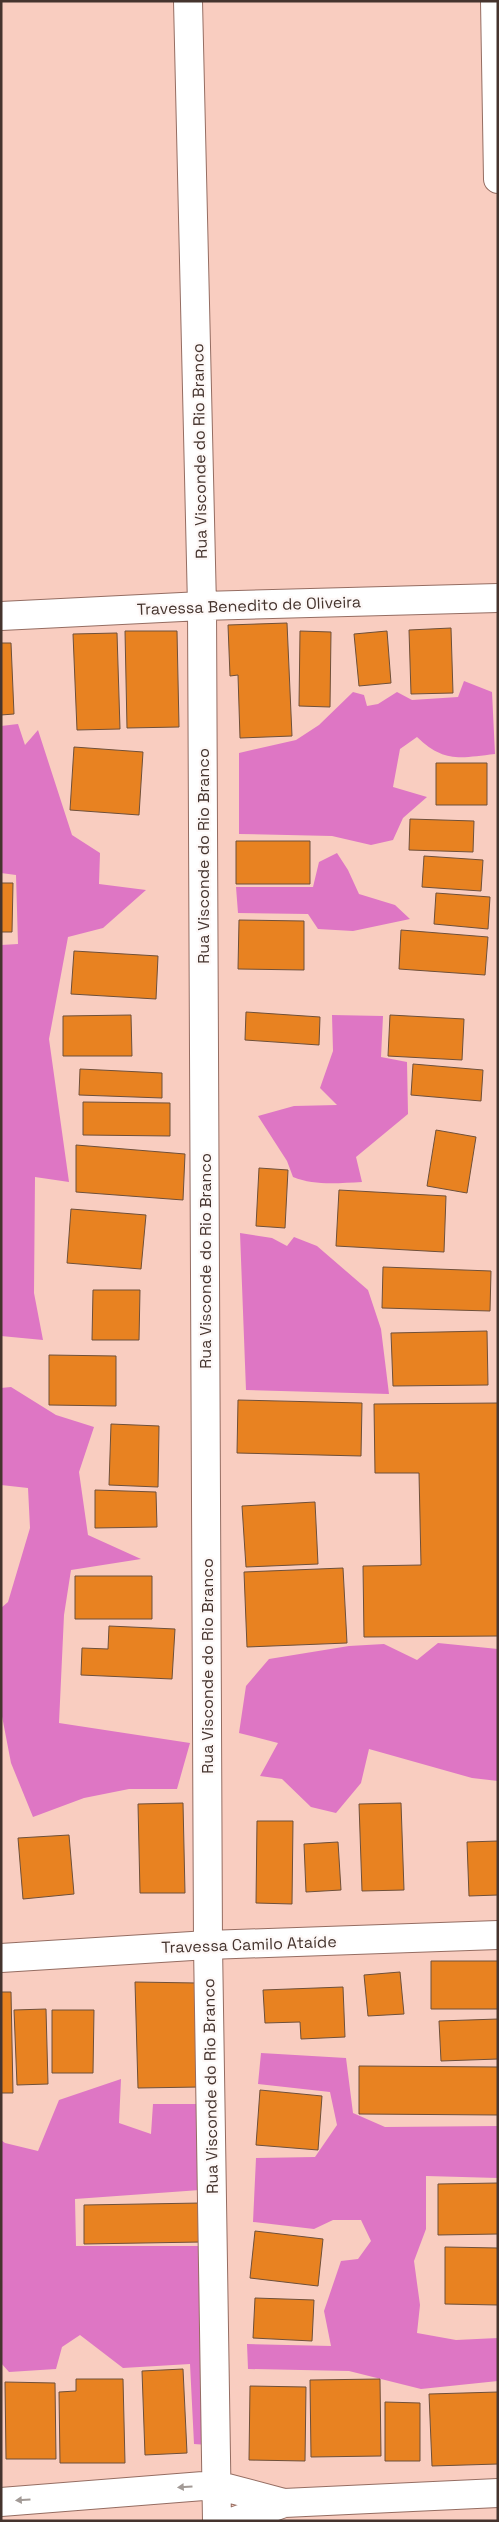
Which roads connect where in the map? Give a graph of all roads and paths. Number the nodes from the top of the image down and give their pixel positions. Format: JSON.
{"nodes":[{"id":1,"x":188,"y":1,"type":"edge"},
{"id":2,"x":495,"y":1,"type":"edge"},
{"id":3,"x":498,"y":179,"type":"edge"},
{"id":4,"x":498,"y":598,"type":"edge"},
{"id":5,"x":202,"y":606,"type":"junction"},
{"id":6,"x":1,"y":616,"type":"edge"},
{"id":7,"x":498,"y":1935,"type":"edge"},
{"id":8,"x":208,"y":1945,"type":"junction"},
{"id":9,"x":1,"y":1958,"type":"edge"},
{"id":10,"x":216,"y":2485,"type":"junction"},
{"id":11,"x":498,"y":2493,"type":"edge"},
{"id":12,"x":1,"y":2502,"type":"edge"},
{"id":13,"x":284,"y":2503,"type":"junction"},
{"id":14,"x":217,"y":2521,"type":"edge"},
{"id":15,"x":236,"y":2521,"type":"edge"}],
"edges":[{"from":1,"to":5,"type":"street","name":"Rua Visconde do Rio Branco"},
{"from":2,"to":3,"type":"street"},
{"from":4,"to":5,"type":"street","name":"Travessa Benedito de Oliveira"},
{"from":5,"to":6,"type":"street","name":"Travessa Benedito de Oliveira"},
{"from":5,"to":8,"type":"street","name":"Rua Visconde do Rio Branco"},
{"from":7,"to":8,"type":"street","name":"Travessa Camilo Ataíde"},
{"from":8,"to":9,"type":"street","name":"Travessa Camilo Ataíde"},
{"from":8,"to":10,"type":"street","name":"Rua Visconde do Rio Branco"},
{"from":10,"to":12,"type":"street","one_way":true},
{"from":10,"to":13,"type":"street"},
{"from":10,"to":14,"type":"street","name":"Rua Visconde do Rio Branco"},
{"from":11,"to":13,"type":"street"},
{"from":13,"to":15,"type":"street"}]}
